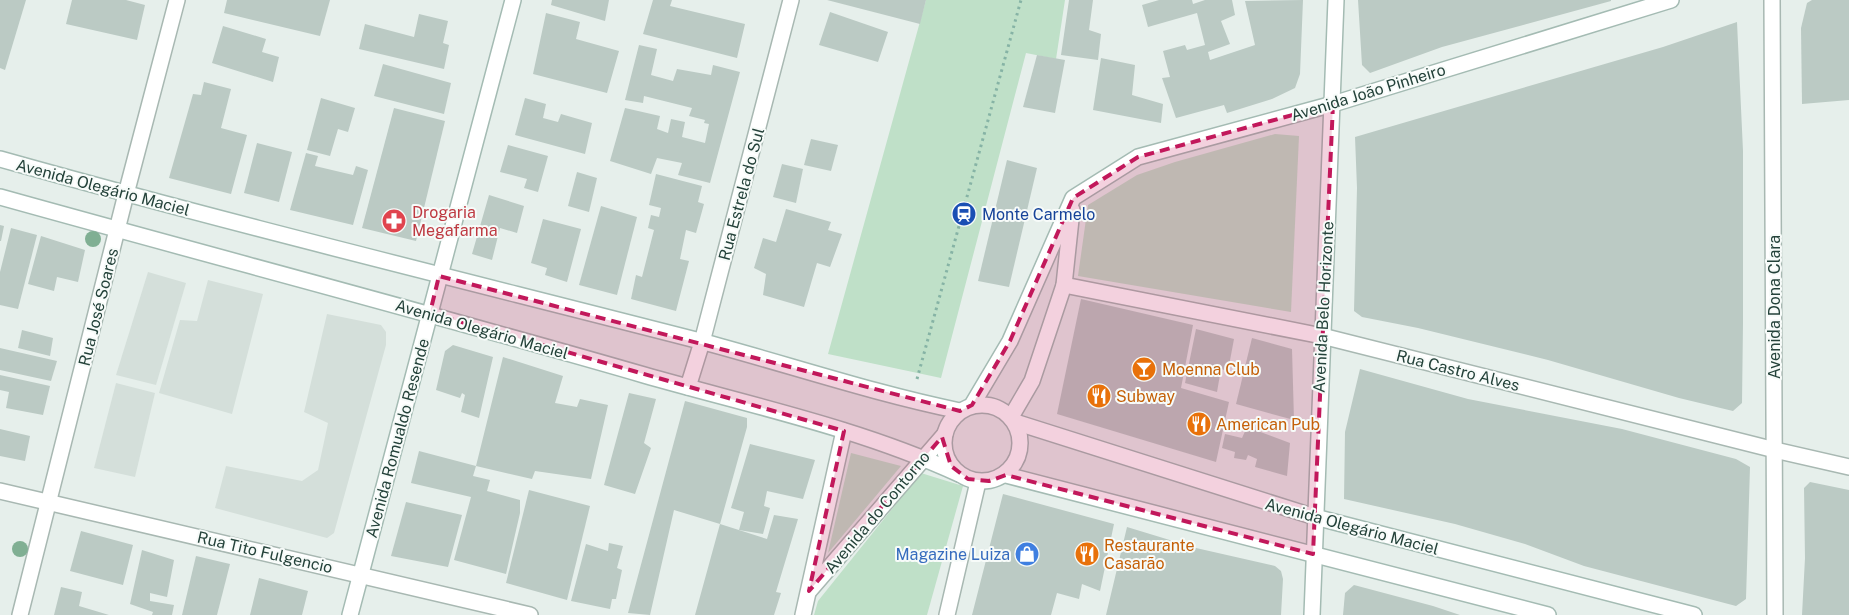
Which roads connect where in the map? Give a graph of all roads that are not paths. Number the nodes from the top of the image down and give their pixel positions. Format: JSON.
{"nodes":[{"id":1,"x":177,"y":0,"type":"edge"},
{"id":2,"x":512,"y":0,"type":"edge"},
{"id":3,"x":791,"y":0,"type":"edge"},
{"id":4,"x":1336,"y":0,"type":"edge"},
{"id":5,"x":1671,"y":0,"type":"edge"},
{"id":6,"x":1772,"y":0,"type":"edge"},
{"id":7,"x":1333,"y":104,"type":"junction"},
{"id":8,"x":0,"y":159,"type":"edge"},
{"id":9,"x":126,"y":194,"type":"junction"},
{"id":10,"x":0,"y":197,"type":"edge"},
{"id":11,"x":1073,"y":198,"type":"junction"},
{"id":12,"x":117,"y":230,"type":"junction"},
{"id":13,"x":439,"y":276,"type":"junction"},
{"id":14,"x":1064,"y":284,"type":"junction"},
{"id":15,"x":430,"y":313,"type":"junction"},
{"id":16,"x":1322,"y":336,"type":"junction"},
{"id":17,"x":702,"y":342,"type":"junction"},
{"id":18,"x":688,"y":387,"type":"junction"},
{"id":19,"x":966,"y":408,"type":"junction"},
{"id":20,"x":1013,"y":420,"type":"junction"},
{"id":21,"x":844,"y":431,"type":"junction"},
{"id":22,"x":945,"y":434,"type":"junction"},
{"id":23,"x":1775,"y":450,"type":"junction"},
{"id":24,"x":923,"y":457,"type":"junction"},
{"id":25,"x":1849,"y":467,"type":"edge"},
{"id":26,"x":959,"y":474,"type":"junction"},
{"id":27,"x":1006,"y":475,"type":"junction"},
{"id":28,"x":978,"y":482,"type":"junction"},
{"id":29,"x":0,"y":491,"type":"edge"},
{"id":30,"x":50,"y":503,"type":"junction"},
{"id":31,"x":1315,"y":517,"type":"junction"},
{"id":32,"x":1314,"y":554,"type":"junction"},
{"id":33,"x":361,"y":574,"type":"junction"},
{"id":34,"x":810,"y":592,"type":"junction"},
{"id":35,"x":20,"y":615,"type":"edge"},
{"id":36,"x":350,"y":615,"type":"edge"},
{"id":37,"x":530,"y":615,"type":"edge"},
{"id":38,"x":803,"y":615,"type":"edge"},
{"id":39,"x":946,"y":615,"type":"edge"},
{"id":40,"x":1312,"y":615,"type":"edge"},
{"id":41,"x":1548,"y":615,"type":"edge"},
{"id":42,"x":1694,"y":615,"type":"edge"},
{"id":43,"x":1775,"y":615,"type":"edge"}],
"edges":[{"from":1,"to":9,"type":"street","name":"Rua José Soares"},
{"from":2,"to":13,"type":"street","name":"Avenida Romualdo Resende"},
{"from":3,"to":17,"type":"street","name":"Rua Estrela do Sul"},
{"from":4,"to":7,"type":"street","name":"Avenida Belo Horizonte"},
{"from":5,"to":7,"type":"street","name":"Avenida João Pinheiro"},
{"from":6,"to":23,"type":"street","name":"Avenida Dona Clara"},
{"from":7,"to":11,"type":"street","name":"Avenida João Pinheiro"},
{"from":7,"to":16,"type":"street","name":"Avenida Belo Horizonte"},
{"from":8,"to":9,"type":"street","name":"Avenida Olegário Maciel"},
{"from":9,"to":12,"type":"street","name":"Rua José Soares"},
{"from":9,"to":13,"type":"street","name":"Avenida Olegário Maciel"},
{"from":10,"to":12,"type":"street","name":"Avenida Olegário Maciel"},
{"from":11,"to":14,"type":"street"},
{"from":11,"to":19,"type":"street"},
{"from":12,"to":15,"type":"street","name":"Avenida Olegário Maciel"},
{"from":12,"to":30,"type":"street","name":"Rua José Soares"},
{"from":13,"to":15,"type":"street","name":"Avenida Romualdo Resende"},
{"from":13,"to":17,"type":"street","name":"Avenida Olegário Maciel"},
{"from":14,"to":16,"type":"street","name":"Rua Castro Alves"},
{"from":14,"to":20,"type":"street"},
{"from":15,"to":18,"type":"street","name":"Avenida Olegário Maciel"},
{"from":15,"to":33,"type":"street","name":"Avenida Romualdo Resende"},
{"from":16,"to":23,"type":"street","name":"Rua Castro Alves"},
{"from":16,"to":31,"type":"street","name":"Avenida Belo Horizonte"},
{"from":17,"to":18,"type":"street","name":"Rua Estrela do Sul"},
{"from":17,"to":19,"type":"street","name":"Avenida Olegário Maciel"},
{"from":18,"to":21,"type":"street","name":"Avenida Olegário Maciel"},
{"from":19,"to":20,"type":"street"},
{"from":19,"to":22,"type":"street"},
{"from":20,"to":27,"type":"street"},
{"from":20,"to":31,"type":"street","name":"Avenida Olegário Maciel"},
{"from":21,"to":24,"type":"street","name":"Avenida Olegário Maciel"},
{"from":21,"to":34,"type":"street","name":"Avenida do Contorno"},
{"from":22,"to":24,"type":"street","name":"Avenida do Contorno"},
{"from":22,"to":26,"type":"street"},
{"from":23,"to":25,"type":"street","name":"Rua Castro Alves"},
{"from":23,"to":43,"type":"street","name":"Avenida Dona Clara"},
{"from":24,"to":26,"type":"street","name":"Avenida Olegário Maciel"},
{"from":24,"to":34,"type":"street","name":"Avenida do Contorno"},
{"from":26,"to":28,"type":"street"},
{"from":27,"to":28,"type":"street"},
{"from":27,"to":32,"type":"street"},
{"from":28,"to":39,"type":"street"},
{"from":29,"to":30,"type":"street","name":"Rua Tito Fulgencio"},
{"from":30,"to":33,"type":"street","name":"Rua Tito Fulgencio"},
{"from":30,"to":35,"type":"street","name":"Rua José Soares"},
{"from":31,"to":32,"type":"street","name":"Avenida Belo Horizonte"},
{"from":31,"to":42,"type":"street","name":"Avenida Olegário Maciel"},
{"from":32,"to":40,"type":"street","name":"Avenida Belo Horizonte"},
{"from":32,"to":41,"type":"street"},
{"from":33,"to":36,"type":"street","name":"Avenida Romualdo Resende"},
{"from":33,"to":37,"type":"street","name":"Rua Tito Fulgencio"},
{"from":34,"to":38,"type":"street","name":"Avenida do Contorno"}]}
